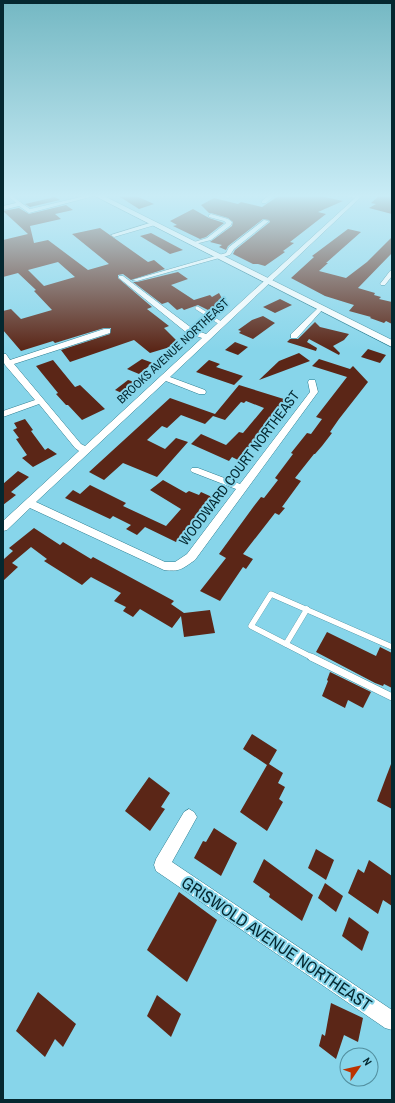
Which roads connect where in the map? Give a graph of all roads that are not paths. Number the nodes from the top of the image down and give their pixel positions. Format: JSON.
{"nodes":[{"id":1,"x":198,"y":246,"type":"edge"},
{"id":2,"x":233,"y":246,"type":"edge"},
{"id":3,"x":305,"y":246,"type":"edge"},
{"id":4,"x":218,"y":257,"type":"junction"},
{"id":5,"x":392,"y":272,"type":"edge"},
{"id":6,"x":121,"y":277,"type":"dead end"},
{"id":7,"x":135,"y":280,"type":"dead end"},
{"id":8,"x":267,"y":281,"type":"junction"},
{"id":9,"x":383,"y":284,"type":"dead end"},
{"id":10,"x":197,"y":308,"type":"dead end"},
{"id":11,"x":321,"y":308,"type":"junction"},
{"id":12,"x":222,"y":324,"type":"junction"},
{"id":13,"x":107,"y":330,"type":"dead end"},
{"id":14,"x":294,"y":336,"type":"dead end"},
{"id":15,"x":207,"y":337,"type":"junction"},
{"id":16,"x":392,"y":344,"type":"edge"},
{"id":17,"x":6,"y":359,"type":"edge"},
{"id":18,"x":164,"y":378,"type":"junction"},
{"id":19,"x":312,"y":382,"type":"dead end"},
{"id":20,"x":202,"y":392,"type":"dead end"},
{"id":21,"x":40,"y":401,"type":"junction"},
{"id":22,"x":3,"y":414,"type":"edge"},
{"id":23,"x":85,"y":450,"type":"junction"},
{"id":24,"x":195,"y":470,"type":"dead end"},
{"id":25,"x":242,"y":488,"type":"junction"},
{"id":26,"x":30,"y":503,"type":"junction"},
{"id":27,"x":3,"y":527,"type":"edge"},
{"id":28,"x":307,"y":609,"type":"junction"},
{"id":29,"x":286,"y":644,"type":"junction"},
{"id":30,"x":392,"y":647,"type":"edge"},
{"id":31,"x":392,"y":697,"type":"edge"},
{"id":32,"x":189,"y":817,"type":"dead end"},
{"id":33,"x":392,"y":1021,"type":"edge"}],
"edges":[{"from":1,"to":4,"type":"street"},
{"from":2,"to":4,"type":"street"},
{"from":3,"to":8,"type":"street","name":"BROOKS AVENUE NORTHEAST"},
{"from":4,"to":7,"type":"street"},
{"from":4,"to":8,"type":"street"},
{"from":5,"to":9,"type":"street"},
{"from":6,"to":15,"type":"street"},
{"from":8,"to":11,"type":"street"},
{"from":8,"to":12,"type":"street","name":"BROOKS AVENUE NORTHEAST"},
{"from":10,"to":12,"type":"lane"},
{"from":11,"to":14,"type":"street"},
{"from":11,"to":16,"type":"street"},
{"from":12,"to":15,"type":"street","name":"BROOKS AVENUE NORTHEAST"},
{"from":13,"to":17,"type":"street"},
{"from":15,"to":18,"type":"street","name":"BROOKS AVENUE NORTHEAST"},
{"from":17,"to":21,"type":"street"},
{"from":18,"to":20,"type":"street"},
{"from":18,"to":23,"type":"street","name":"BROOKS AVENUE NORTHEAST"},
{"from":19,"to":25,"type":"street","name":"WOODWARD COURT NORTHEAST"},
{"from":21,"to":22,"type":"street"},
{"from":21,"to":23,"type":"street"},
{"from":23,"to":26,"type":"street","name":"BROOKS AVENUE NORTHEAST"},
{"from":24,"to":25,"type":"street"},
{"from":25,"to":26,"type":"street","name":"WOODWARD COURT NORTHEAST"},
{"from":26,"to":27,"type":"street","name":"BROOKS AVENUE NORTHEAST"},
{"from":28,"to":29,"type":"lane"},
{"from":28,"to":29,"type":"lane"},
{"from":28,"to":30,"type":"lane"},
{"from":29,"to":31,"type":"lane"},
{"from":32,"to":33,"type":"street","name":"GRISWOLD AVENUE NORTHEAST"}]}
